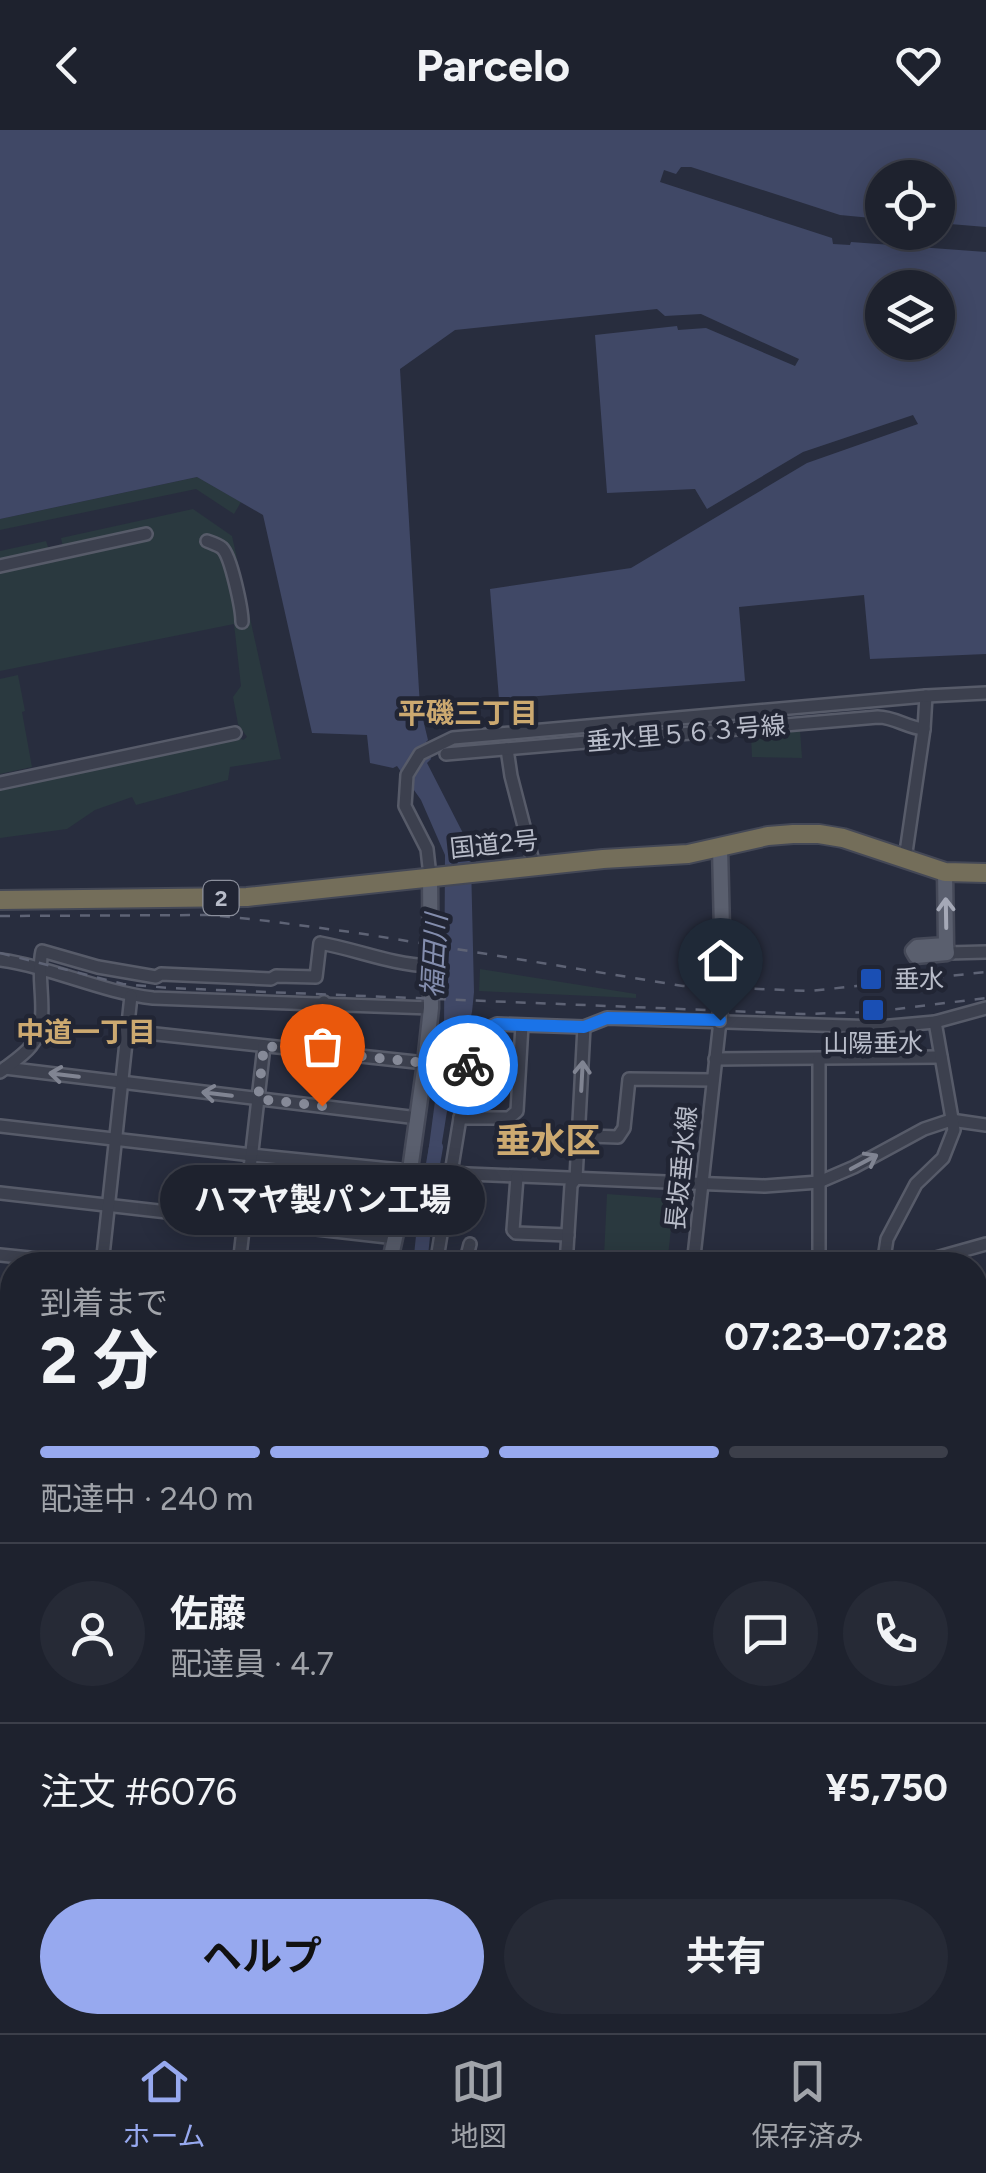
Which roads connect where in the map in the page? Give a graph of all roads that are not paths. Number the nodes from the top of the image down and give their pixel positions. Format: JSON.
{"nodes":[{"id":1,"x":146,"y":534,"type":"dead end"},
{"id":2,"x":206,"y":541,"type":"dead end"},
{"id":3,"x":0,"y":566,"type":"edge"},
{"id":4,"x":242,"y":622,"type":"dead end"},
{"id":5,"x":986,"y":693,"type":"edge"},
{"id":6,"x":926,"y":696,"type":"junction"},
{"id":7,"x":924,"y":729,"type":"junction"},
{"id":8,"x":234,"y":732,"type":"dead end"},
{"id":9,"x":508,"y":749,"type":"junction"},
{"id":10,"x":446,"y":754,"type":"dead end"},
{"id":11,"x":0,"y":783,"type":"edge"},
{"id":12,"x":720,"y":848,"type":"junction"},
{"id":13,"x":905,"y":859,"type":"junction"},
{"id":14,"x":534,"y":866,"type":"junction"},
{"id":15,"x":945,"y":872,"type":"junction"},
{"id":16,"x":986,"y":873,"type":"edge"},
{"id":17,"x":436,"y":875,"type":"junction"},
{"id":18,"x":0,"y":900,"type":"edge"},
{"id":19,"x":946,"y":949,"type":"joint"},
{"id":20,"x":986,"y":952,"type":"edge"},
{"id":21,"x":0,"y":960,"type":"edge"},
{"id":22,"x":430,"y":966,"type":"junction"},
{"id":23,"x":39,"y":968,"type":"junction"},
{"id":24,"x":723,"y":971,"type":"tunnel mouth"},
{"id":25,"x":132,"y":996,"type":"junction"},
{"id":26,"x":324,"y":1002,"type":"junction"},
{"id":27,"x":430,"y":1008,"type":"junction"},
{"id":28,"x":986,"y":1008,"type":"edge"},
{"id":29,"x":720,"y":1018,"type":"junction"},
{"id":30,"x":935,"y":1022,"type":"junction"},
{"id":31,"x":522,"y":1024,"type":"junction"},
{"id":32,"x":584,"y":1027,"type":"junction"},
{"id":33,"x":128,"y":1031,"type":"junction"},
{"id":34,"x":264,"y":1046,"type":"junction"},
{"id":35,"x":317,"y":1052,"type":"junction"},
{"id":36,"x":941,"y":1057,"type":"junction"},
{"id":37,"x":715,"y":1059,"type":"junction"},
{"id":38,"x":819,"y":1059,"type":"junction"},
{"id":39,"x":429,"y":1064,"type":"junction"},
{"id":40,"x":474,"y":1065,"type":"junction"},
{"id":41,"x":2,"y":1070,"type":"edge"},
{"id":42,"x":713,"y":1080,"type":"junction"},
{"id":43,"x":122,"y":1083,"type":"junction"},
{"id":44,"x":258,"y":1099,"type":"junction"},
{"id":45,"x":418,"y":1118,"type":"junction"},
{"id":46,"x":460,"y":1118,"type":"junction"},
{"id":47,"x":951,"y":1120,"type":"junction"},
{"id":48,"x":986,"y":1125,"type":"edge"},
{"id":49,"x":0,"y":1126,"type":"edge"},
{"id":50,"x":590,"y":1136,"type":"dead end"},
{"id":51,"x":116,"y":1138,"type":"junction"},
{"id":52,"x":252,"y":1155,"type":"junction"},
{"id":53,"x":415,"y":1171,"type":"junction"},
{"id":54,"x":448,"y":1174,"type":"junction"},
{"id":55,"x":516,"y":1177,"type":"junction"},
{"id":56,"x":576,"y":1178,"type":"junction"},
{"id":57,"x":819,"y":1182,"type":"junction"},
{"id":58,"x":702,"y":1185,"type":"junction"},
{"id":59,"x":0,"y":1192,"type":"edge"},
{"id":60,"x":109,"y":1205,"type":"junction"},
{"id":61,"x":244,"y":1222,"type":"junction"},
{"id":62,"x":568,"y":1235,"type":"junction"},
{"id":63,"x":395,"y":1244,"type":"junction"},
{"id":64,"x":470,"y":1244,"type":"dead end"},
{"id":65,"x":986,"y":1244,"type":"edge"},
{"id":66,"x":102,"y":1252,"type":"edge"},
{"id":67,"x":241,"y":1252,"type":"edge"},
{"id":68,"x":392,"y":1252,"type":"edge"},
{"id":69,"x":438,"y":1252,"type":"edge"},
{"id":70,"x":469,"y":1252,"type":"edge"},
{"id":71,"x":567,"y":1252,"type":"edge"},
{"id":72,"x":694,"y":1252,"type":"edge"},
{"id":73,"x":819,"y":1252,"type":"edge"},
{"id":74,"x":886,"y":1252,"type":"edge"},
{"id":75,"x":961,"y":1252,"type":"edge"}],
"edges":[{"from":1,"to":3,"type":"street"},
{"from":2,"to":4,"type":"street"},
{"from":5,"to":6,"type":"street"},
{"from":6,"to":7,"type":"street"},
{"from":6,"to":17,"type":"street"},
{"from":7,"to":9,"type":"street","name":"垂水里５６３号線"},
{"from":7,"to":13,"type":"street"},
{"from":8,"to":11,"type":"street"},
{"from":9,"to":10,"type":"street","name":"垂水里５６３号線"},
{"from":9,"to":14,"type":"street"},
{"from":12,"to":13,"type":"highway","name":"国道2号","number":"2"},
{"from":12,"to":14,"type":"highway","name":"国道2号","number":"2"},
{"from":12,"to":24,"type":"main road"},
{"from":13,"to":15,"type":"highway","name":"国道2号","number":"2"},
{"from":14,"to":17,"type":"highway","name":"国道2号","number":"2"},
{"from":15,"to":16,"type":"highway","name":"国道2号","number":"2"},
{"from":19,"to":15,"type":"main road","one_way":true},
{"from":17,"to":18,"type":"highway","name":"国道2号","number":"2"},
{"from":17,"to":22,"type":"main road"},
{"from":19,"to":20,"type":"street"},
{"from":21,"to":23,"type":"street"},
{"from":22,"to":23,"type":"street"},
{"from":22,"to":27,"type":"main road"},
{"from":23,"to":25,"type":"street"},
{"from":23,"to":41,"type":"street"},
{"from":25,"to":26,"type":"street"},
{"from":25,"to":33,"type":"street"},
{"from":26,"to":27,"type":"street"},
{"from":26,"to":35,"type":"street"},
{"from":27,"to":39,"type":"main road"},
{"from":28,"to":30,"type":"street"},
{"from":29,"to":30,"type":"street"},
{"from":29,"to":32,"type":"street"},
{"from":29,"to":37,"type":"street","name":"長坂垂水線"},
{"from":30,"to":36,"type":"street"},
{"from":31,"to":32,"type":"street"},
{"from":31,"to":40,"type":"street"},
{"from":31,"to":46,"type":"street"},
{"from":56,"to":32,"type":"street","one_way":true},
{"from":33,"to":34,"type":"street"},
{"from":33,"to":43,"type":"street"},
{"from":34,"to":35,"type":"street"},
{"from":34,"to":44,"type":"street"},
{"from":35,"to":39,"type":"street"},
{"from":36,"to":38,"type":"street"},
{"from":36,"to":47,"type":"street"},
{"from":37,"to":38,"type":"street"},
{"from":37,"to":42,"type":"street","name":"長坂垂水線"},
{"from":38,"to":57,"type":"street"},
{"from":39,"to":40,"type":"street"},
{"from":39,"to":45,"type":"main road"},
{"from":40,"to":46,"type":"street"},
{"from":43,"to":41,"type":"street","one_way":true},
{"from":42,"to":50,"type":"street"},
{"from":42,"to":58,"type":"street","name":"長坂垂水線"},
{"from":44,"to":43,"type":"street","one_way":true},
{"from":43,"to":51,"type":"street"},
{"from":44,"to":45,"type":"street"},
{"from":44,"to":52,"type":"street"},
{"from":45,"to":53,"type":"main road"},
{"from":46,"to":54,"type":"street"},
{"from":47,"to":48,"type":"street"},
{"from":57,"to":47,"type":"street","one_way":true},
{"from":47,"to":74,"type":"street"},
{"from":49,"to":51,"type":"street"},
{"from":51,"to":52,"type":"street"},
{"from":51,"to":60,"type":"street"},
{"from":52,"to":53,"type":"street"},
{"from":52,"to":61,"type":"street"},
{"from":53,"to":54,"type":"street"},
{"from":53,"to":63,"type":"main road"},
{"from":54,"to":55,"type":"street"},
{"from":54,"to":69,"type":"street"},
{"from":55,"to":56,"type":"street"},
{"from":55,"to":62,"type":"street"},
{"from":56,"to":58,"type":"street"},
{"from":56,"to":62,"type":"street"},
{"from":57,"to":58,"type":"street"},
{"from":57,"to":73,"type":"street"},
{"from":58,"to":72,"type":"street","name":"長坂垂水線"},
{"from":59,"to":60,"type":"street"},
{"from":60,"to":61,"type":"street"},
{"from":60,"to":66,"type":"street"},
{"from":61,"to":63,"type":"street"},
{"from":61,"to":67,"type":"street"},
{"from":62,"to":71,"type":"street"},
{"from":63,"to":68,"type":"main road"},
{"from":64,"to":70,"type":"street"},
{"from":65,"to":75,"type":"street"}]}
